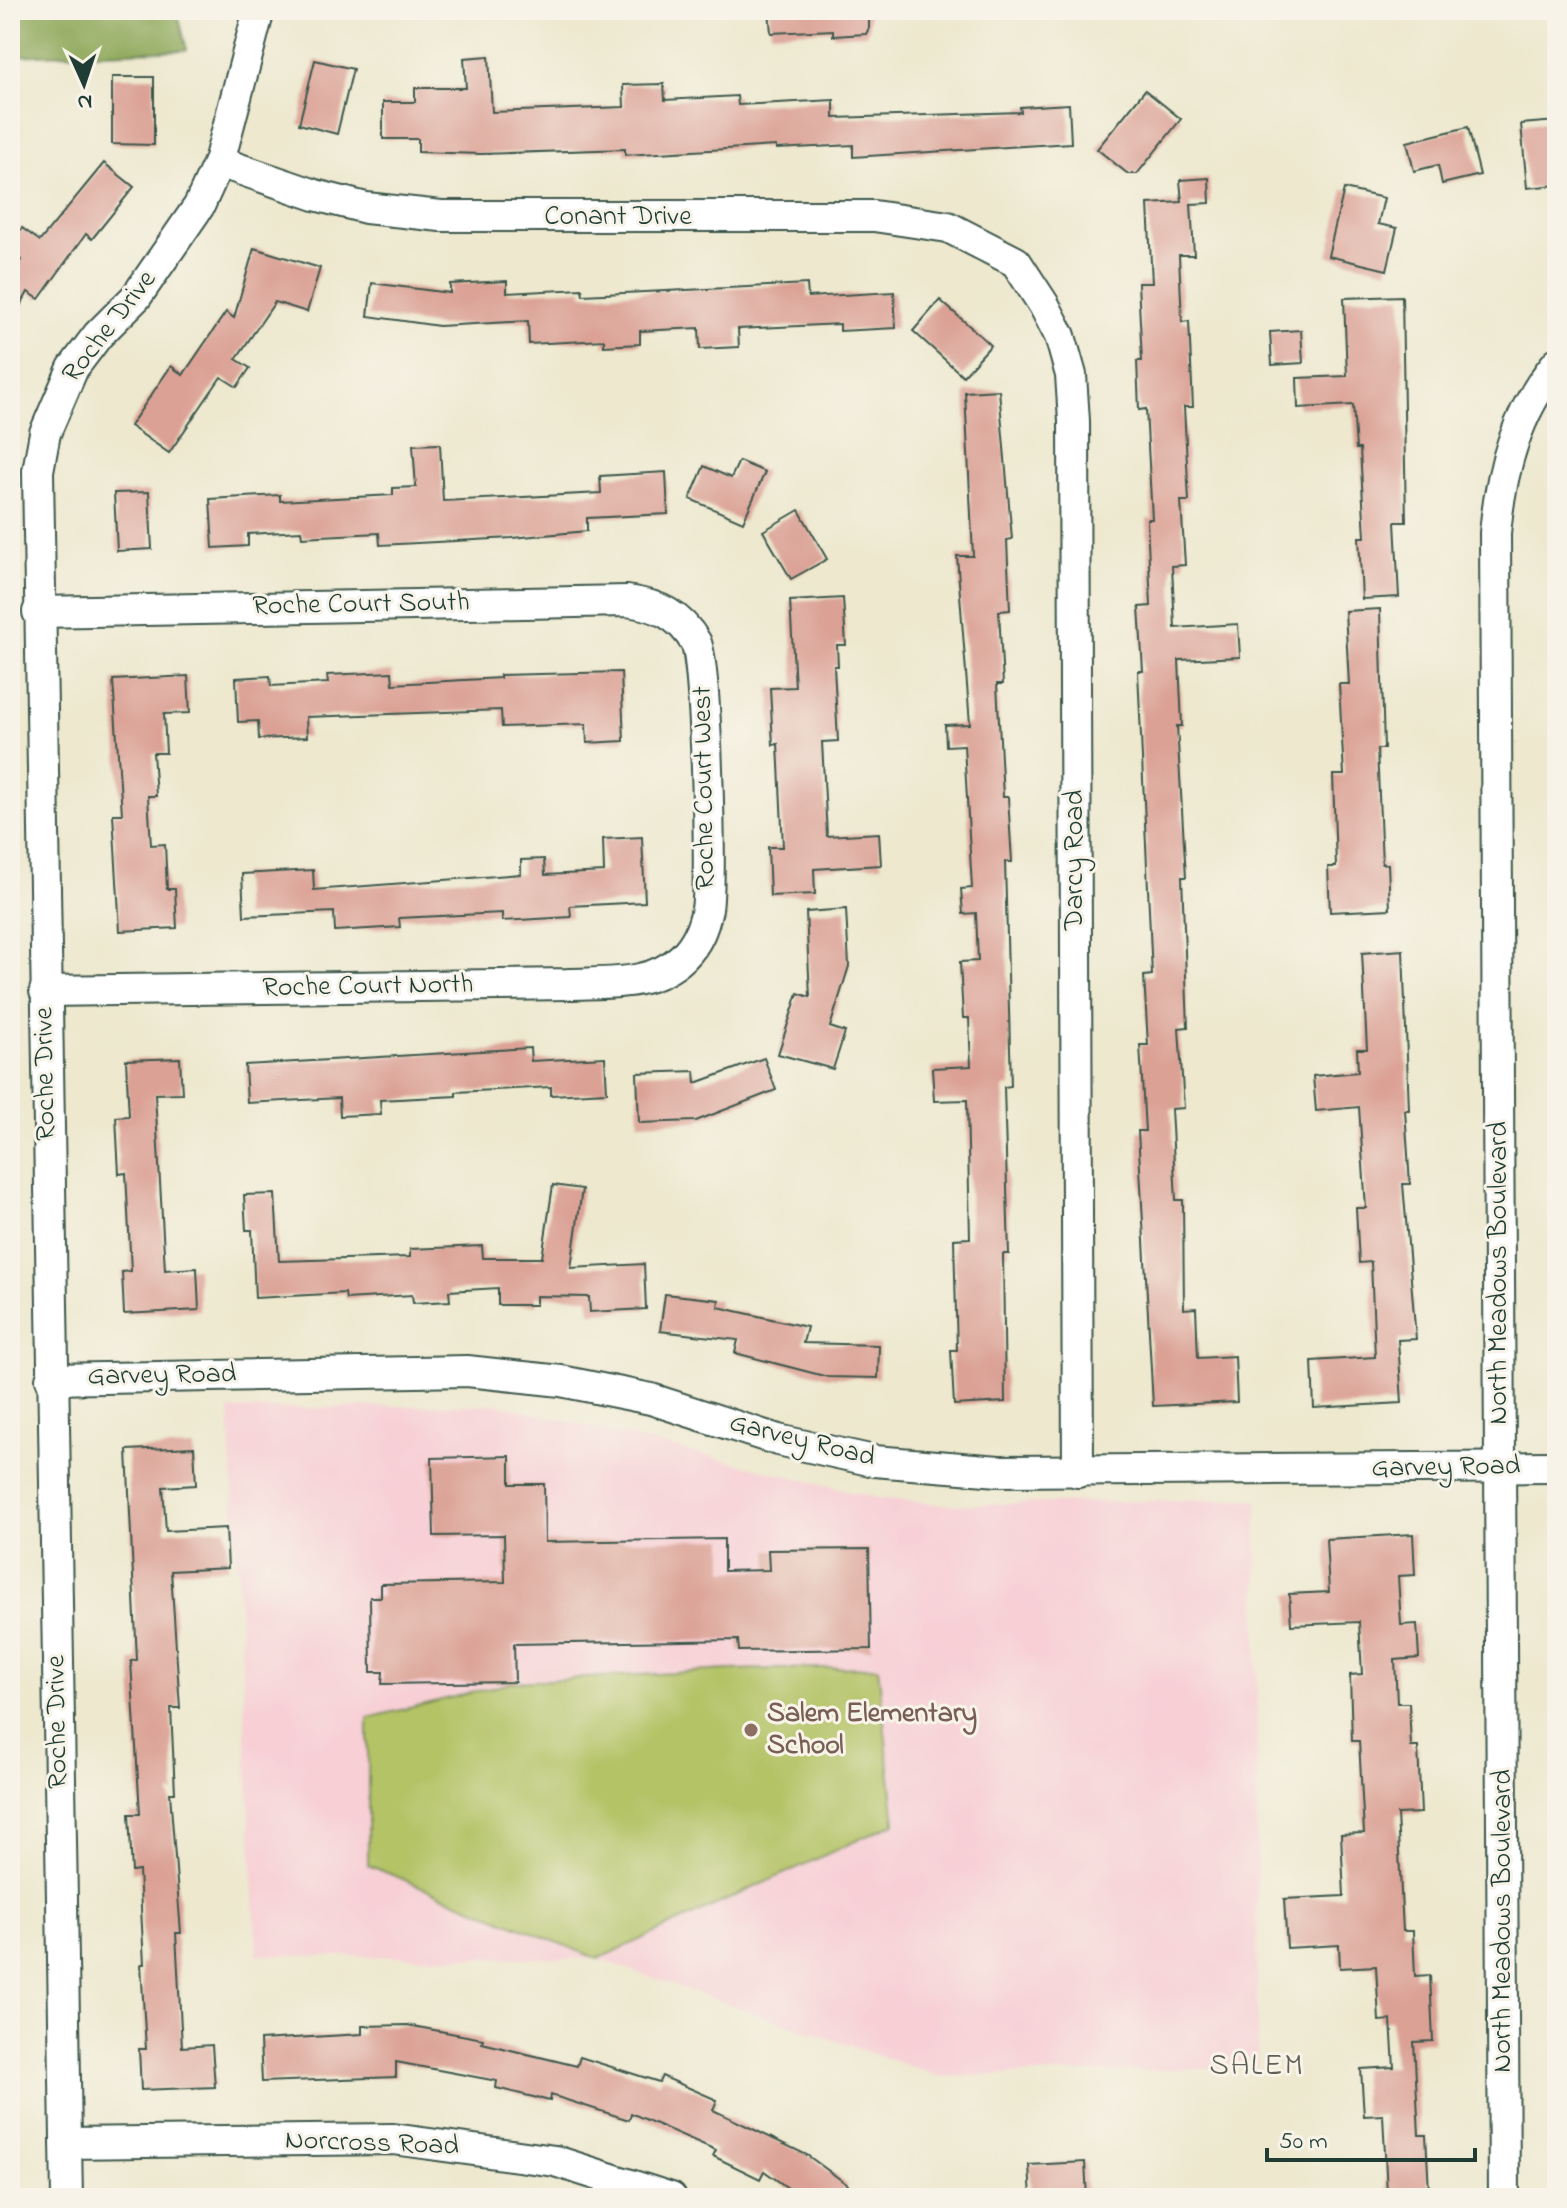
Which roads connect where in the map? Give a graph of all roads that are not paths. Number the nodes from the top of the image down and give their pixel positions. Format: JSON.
{"nodes":[{"id":1,"x":259,"y":10,"type":"edge"},
{"id":2,"x":219,"y":162,"type":"junction"},
{"id":3,"x":1016,"y":262,"type":"joint"},
{"id":4,"x":1557,"y":363,"type":"edge"},
{"id":5,"x":38,"y":612,"type":"junction"},
{"id":6,"x":679,"y":620,"type":"joint"},
{"id":7,"x":683,"y":956,"type":"joint"},
{"id":8,"x":45,"y":991,"type":"junction"},
{"id":9,"x":51,"y":1379,"type":"junction"},
{"id":10,"x":1557,"y":1467,"type":"edge"},
{"id":11,"x":1500,"y":1468,"type":"junction"},
{"id":12,"x":1078,"y":1472,"type":"junction"},
{"id":13,"x":66,"y":2143,"type":"junction"},
{"id":14,"x":67,"y":2198,"type":"edge"},
{"id":15,"x":671,"y":2198,"type":"edge"},
{"id":16,"x":1504,"y":2198,"type":"edge"}],
"edges":[{"from":1,"to":2,"type":"street","name":"Roche Drive"},
{"from":2,"to":3,"type":"street","name":"Conant Drive"},
{"from":2,"to":5,"type":"street","name":"Roche Drive"},
{"from":3,"to":12,"type":"street","name":"Darcy Road"},
{"from":4,"to":11,"type":"street","name":"North Meadows Boulevard"},
{"from":5,"to":6,"type":"street","name":"Roche Court South"},
{"from":5,"to":8,"type":"street","name":"Roche Drive"},
{"from":6,"to":7,"type":"street","name":"Roche Court West"},
{"from":7,"to":8,"type":"street","name":"Roche Court North"},
{"from":8,"to":9,"type":"street","name":"Roche Drive"},
{"from":9,"to":12,"type":"street","name":"Garvey Road"},
{"from":9,"to":13,"type":"street","name":"Roche Drive"},
{"from":10,"to":11,"type":"street","name":"Garvey Road"},
{"from":11,"to":12,"type":"street","name":"Garvey Road"},
{"from":11,"to":16,"type":"street","name":"North Meadows Boulevard"},
{"from":13,"to":14,"type":"street","name":"Roche Drive"},
{"from":13,"to":15,"type":"street","name":"Norcross Road"}]}
